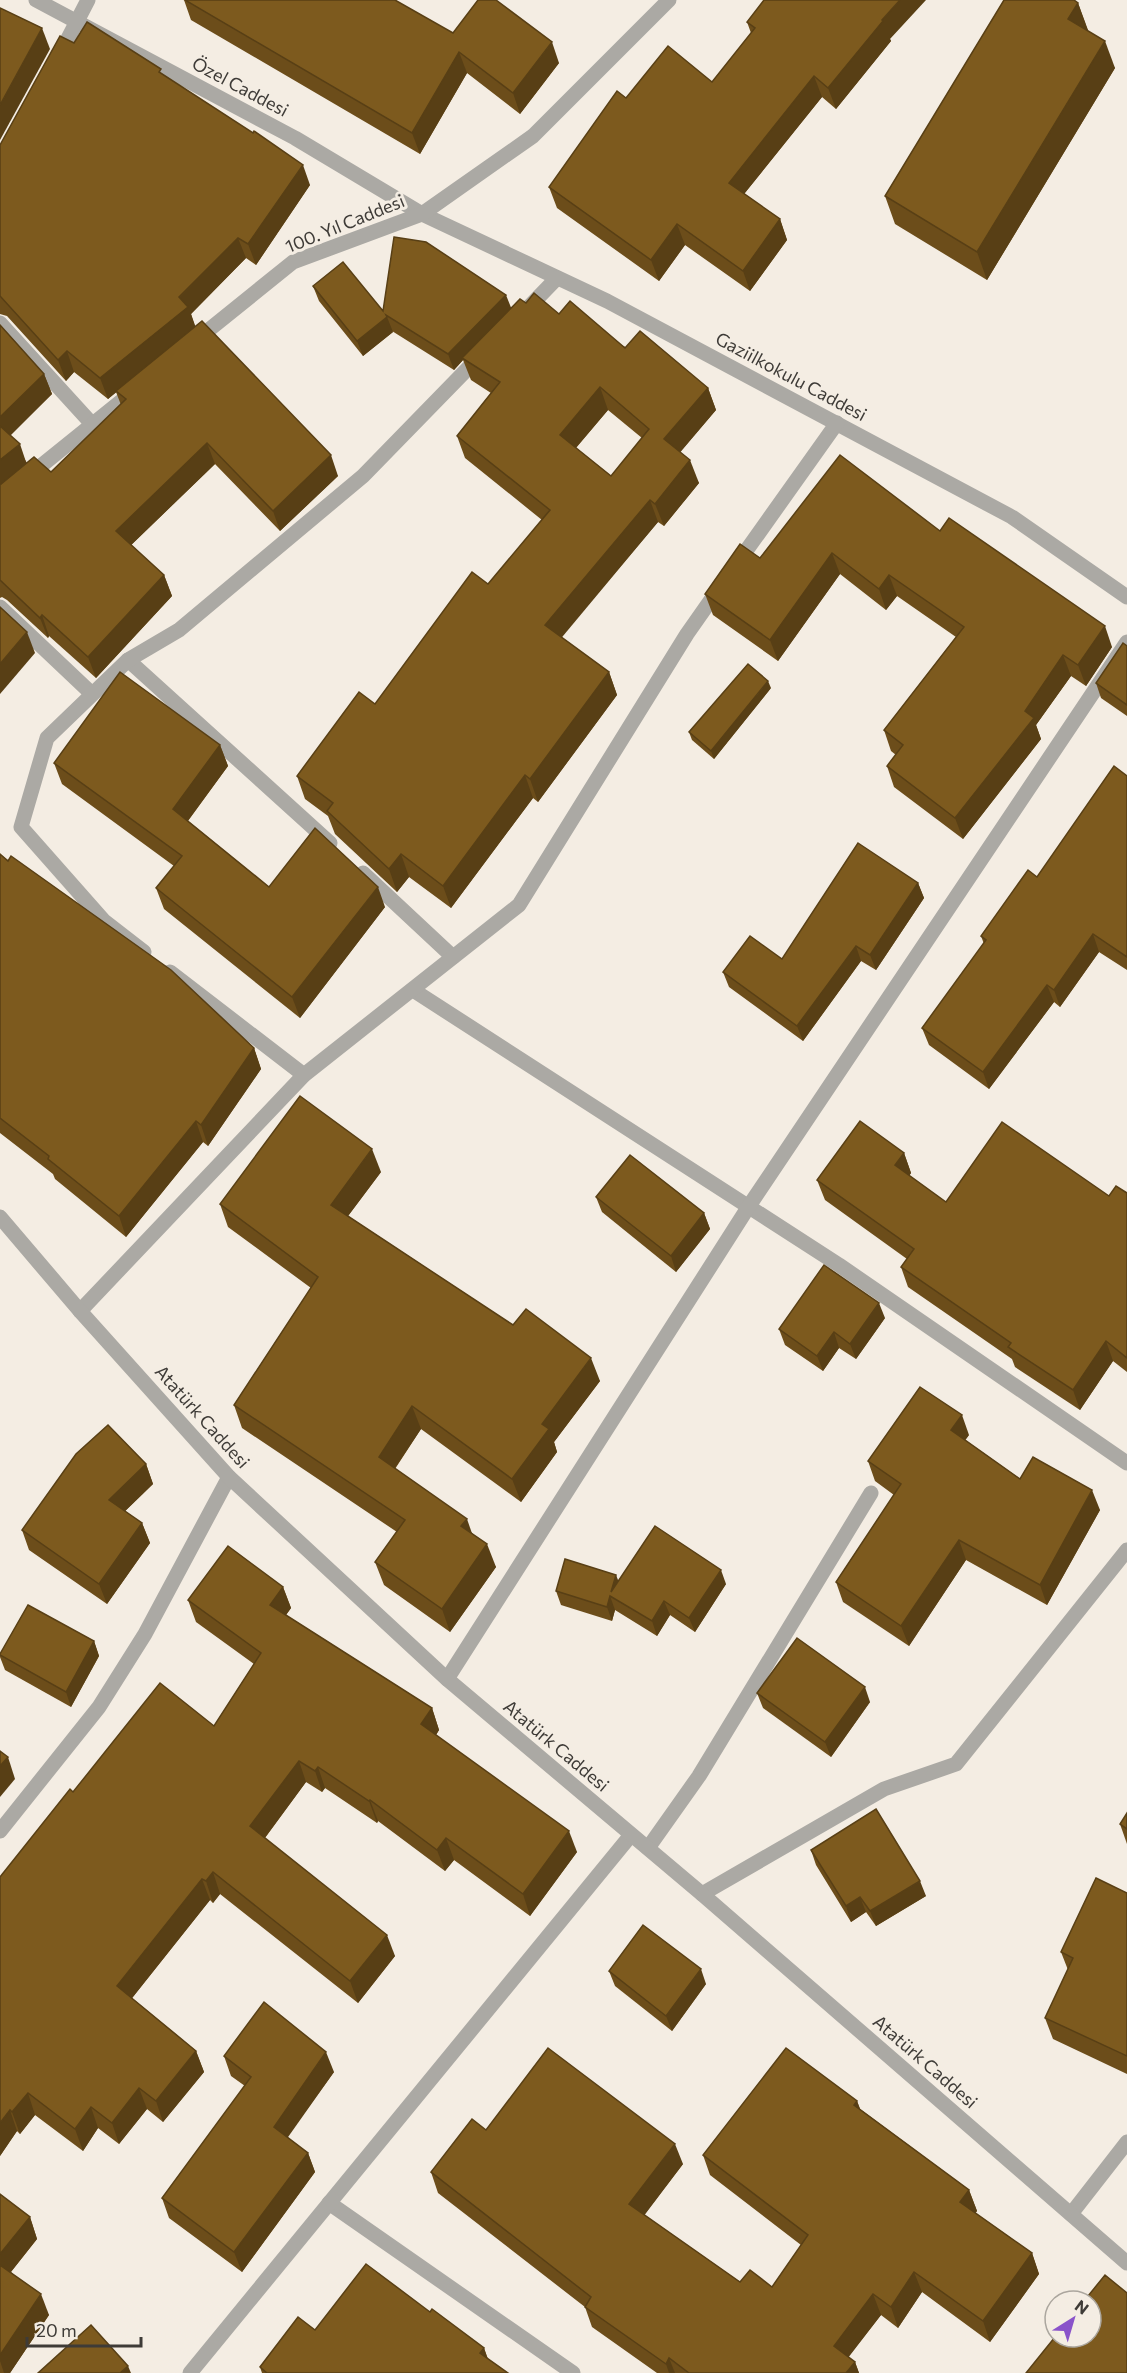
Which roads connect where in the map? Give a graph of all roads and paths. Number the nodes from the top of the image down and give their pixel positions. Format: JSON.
{"nodes":[{"id":1,"x":36,"y":0,"type":"edge"},
{"id":2,"x":88,"y":0,"type":"edge"},
{"id":3,"x":669,"y":0,"type":"edge"},
{"id":4,"x":78,"y":22,"type":"junction"},
{"id":5,"x":50,"y":71,"type":"edge"},
{"id":6,"x":422,"y":214,"type":"junction"},
{"id":7,"x":557,"y":278,"type":"junction"},
{"id":8,"x":517,"y":319,"type":"edge"},
{"id":9,"x":0,"y":323,"type":"edge"},
{"id":10,"x":492,"y":344,"type":"edge"},
{"id":11,"x":185,"y":349,"type":"edge"},
{"id":12,"x":148,"y":379,"type":"edge"},
{"id":13,"x":837,"y":423,"type":"junction"},
{"id":14,"x":92,"y":424,"type":"junction"},
{"id":15,"x":0,"y":499,"type":"edge"},
{"id":16,"x":1127,"y":597,"type":"edge"},
{"id":17,"x":0,"y":607,"type":"edge"},
{"id":18,"x":1127,"y":642,"type":"edge"},
{"id":19,"x":128,"y":660,"type":"junction"},
{"id":20,"x":91,"y":693,"type":"junction"},
{"id":21,"x":453,"y":957,"type":"junction"},
{"id":22,"x":413,"y":990,"type":"junction"},
{"id":23,"x":304,"y":1075,"type":"junction"},
{"id":24,"x":749,"y":1206,"type":"junction"},
{"id":25,"x":0,"y":1217,"type":"edge"},
{"id":26,"x":80,"y":1311,"type":"junction"},
{"id":27,"x":1127,"y":1463,"type":"edge"},
{"id":28,"x":229,"y":1477,"type":"junction"},
{"id":29,"x":871,"y":1493,"type":"dead end"},
{"id":30,"x":1127,"y":1550,"type":"edge"},
{"id":31,"x":447,"y":1679,"type":"junction"},
{"id":32,"x":0,"y":1831,"type":"edge"},
{"id":33,"x":631,"y":1835,"type":"junction"},
{"id":34,"x":648,"y":1848,"type":"junction"},
{"id":35,"x":702,"y":1894,"type":"junction"},
{"id":36,"x":1127,"y":2142,"type":"edge"},
{"id":37,"x":329,"y":2203,"type":"junction"},
{"id":38,"x":1071,"y":2214,"type":"junction"},
{"id":39,"x":1127,"y":2263,"type":"edge"},
{"id":40,"x":189,"y":2373,"type":"edge"},
{"id":41,"x":573,"y":2373,"type":"edge"}],
"edges":[{"from":1,"to":4,"type":"street","name":"Özel Caddesi"},
{"from":2,"to":4,"type":"street"},
{"from":3,"to":6,"type":"street","name":"100. Yıl Caddesi"},
{"from":4,"to":5,"type":"street"},
{"from":4,"to":6,"type":"street","name":"Özel Caddesi"},
{"from":6,"to":7,"type":"street","name":"Gaziilkokulu Caddesi"},
{"from":6,"to":11,"type":"street","name":"100. Yıl Caddesi"},
{"from":7,"to":8,"type":"street"},
{"from":7,"to":13,"type":"street","name":"Gaziilkokulu Caddesi"},
{"from":9,"to":14,"type":"street"},
{"from":10,"to":19,"type":"street"},
{"from":12,"to":14,"type":"street"},
{"from":13,"to":16,"type":"street","name":"Gaziilkokulu Caddesi"},
{"from":13,"to":21,"type":"street"},
{"from":14,"to":15,"type":"street"},
{"from":17,"to":20,"type":"street"},
{"from":18,"to":24,"type":"street"},
{"from":19,"to":20,"type":"street"},
{"from":19,"to":21,"type":"street"},
{"from":20,"to":23,"type":"street"},
{"from":21,"to":22,"type":"street"},
{"from":22,"to":23,"type":"street"},
{"from":22,"to":24,"type":"street"},
{"from":23,"to":26,"type":"street"},
{"from":24,"to":27,"type":"street"},
{"from":24,"to":31,"type":"street"},
{"from":25,"to":26,"type":"street","name":"Atatürk Caddesi"},
{"from":26,"to":28,"type":"street","name":"Atatürk Caddesi"},
{"from":28,"to":31,"type":"street","name":"Atatürk Caddesi"},
{"from":28,"to":32,"type":"street"},
{"from":29,"to":34,"type":"street"},
{"from":30,"to":35,"type":"street"},
{"from":31,"to":33,"type":"street","name":"Atatürk Caddesi"},
{"from":33,"to":34,"type":"street","name":"Atatürk Caddesi"},
{"from":33,"to":37,"type":"street"},
{"from":34,"to":35,"type":"street","name":"Atatürk Caddesi"},
{"from":35,"to":38,"type":"street","name":"Atatürk Caddesi"},
{"from":36,"to":38,"type":"street"},
{"from":37,"to":40,"type":"street"},
{"from":37,"to":41,"type":"street"},
{"from":38,"to":39,"type":"street","name":"Atatürk Caddesi"}]}
